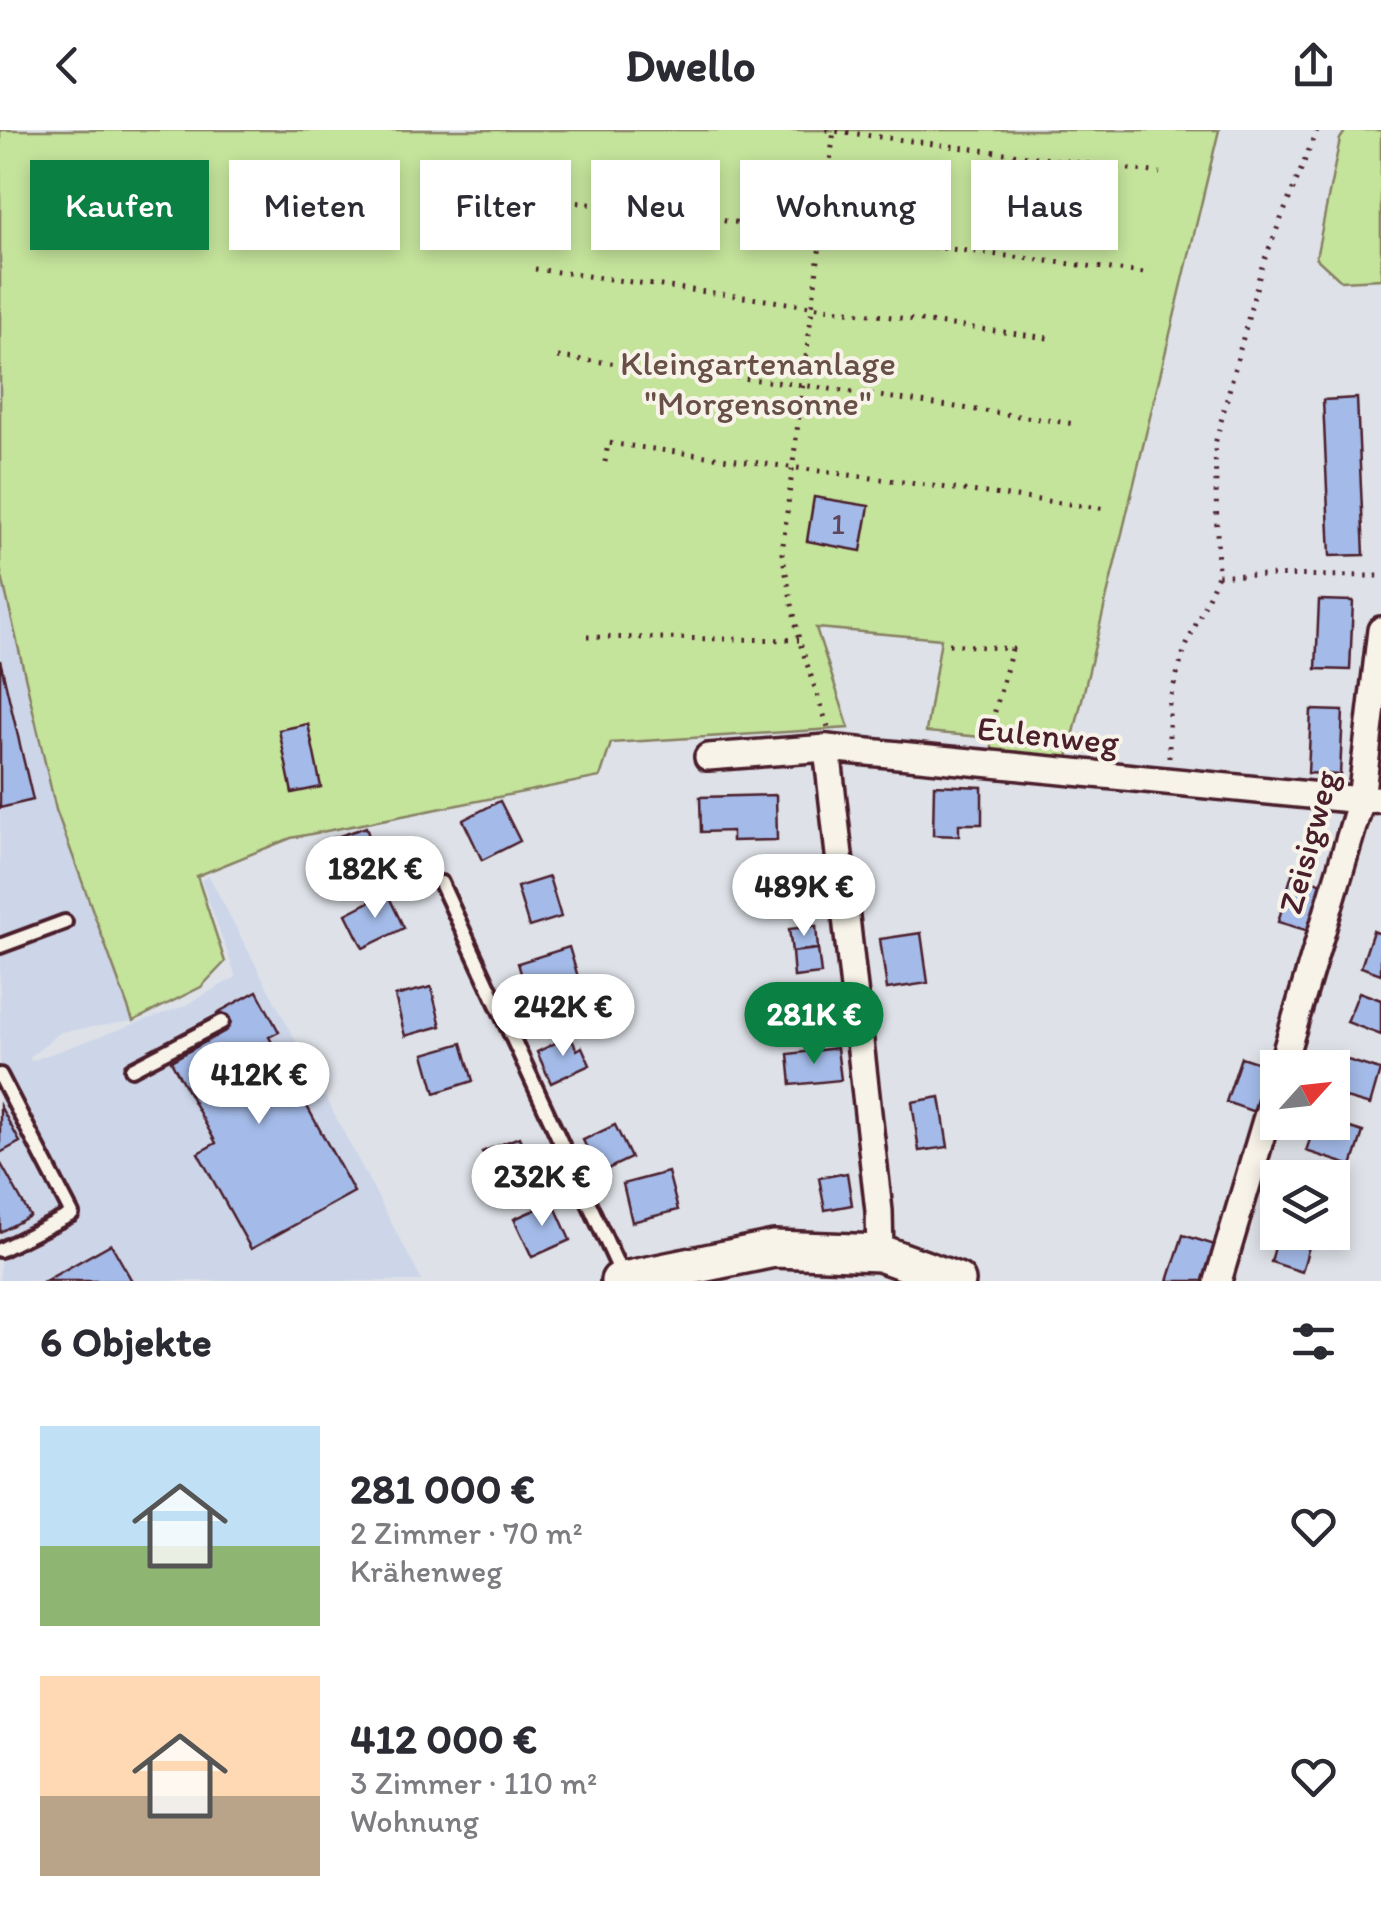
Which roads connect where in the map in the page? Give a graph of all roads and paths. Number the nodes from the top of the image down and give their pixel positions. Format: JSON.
{"nodes":[{"id":1,"x":826,"y":130,"type":"edge"},
{"id":2,"x":834,"y":130,"type":"edge"},
{"id":3,"x":1316,"y":130,"type":"edge"},
{"id":4,"x":830,"y":160,"type":"edge"},
{"id":5,"x":1160,"y":173,"type":"dead end"},
{"id":6,"x":571,"y":202,"type":"edge"},
{"id":7,"x":740,"y":221,"type":"edge"},
{"id":8,"x":951,"y":247,"type":"edge"},
{"id":9,"x":819,"y":250,"type":"edge"},
{"id":10,"x":534,"y":269,"type":"dead end"},
{"id":11,"x":1144,"y":273,"type":"dead end"},
{"id":12,"x":812,"y":306,"type":"junction"},
{"id":13,"x":1048,"y":338,"type":"dead end"},
{"id":14,"x":558,"y":357,"type":"dead end"},
{"id":15,"x":802,"y":385,"type":"junction"},
{"id":16,"x":1074,"y":424,"type":"dead end"},
{"id":17,"x":605,"y":462,"type":"dead end"},
{"id":18,"x":793,"y":465,"type":"junction"},
{"id":19,"x":1107,"y":509,"type":"dead end"},
{"id":20,"x":1218,"y":575,"type":"junction"},
{"id":21,"x":1381,"y":576,"type":"edge"},
{"id":22,"x":1381,"y":630,"type":"edge"},
{"id":23,"x":587,"y":637,"type":"dead end"},
{"id":24,"x":800,"y":640,"type":"junction"},
{"id":25,"x":949,"y":644,"type":"dead end"},
{"id":26,"x":826,"y":748,"type":"junction"},
{"id":27,"x":708,"y":758,"type":"dead end"},
{"id":28,"x":984,"y":763,"type":"junction"},
{"id":29,"x":1169,"y":782,"type":"junction"},
{"id":30,"x":1371,"y":800,"type":"edge"},
{"id":31,"x":442,"y":883,"type":"dead end"},
{"id":32,"x":66,"y":922,"type":"dead end"},
{"id":33,"x":0,"y":946,"type":"edge"},
{"id":34,"x":222,"y":1022,"type":"dead end"},
{"id":35,"x":1287,"y":1050,"type":"edge"},
{"id":36,"x":132,"y":1069,"type":"dead end"},
{"id":37,"x":0,"y":1075,"type":"edge"},
{"id":38,"x":1260,"y":1140,"type":"edge"},
{"id":39,"x":0,"y":1250,"type":"edge"},
{"id":40,"x":880,"y":1253,"type":"junction"},
{"id":41,"x":622,"y":1280,"type":"edge"},
{"id":42,"x":957,"y":1281,"type":"edge"},
{"id":43,"x":1218,"y":1281,"type":"edge"}],
"edges":[{"from":1,"to":2,"type":"path"},
{"from":2,"to":4,"type":"path"},
{"from":2,"to":5,"type":"path"},
{"from":3,"to":20,"type":"path"},
{"from":6,"to":7,"type":"path"},
{"from":8,"to":11,"type":"path"},
{"from":9,"to":12,"type":"path"},
{"from":10,"to":12,"type":"path"},
{"from":12,"to":13,"type":"path"},
{"from":12,"to":15,"type":"path"},
{"from":14,"to":15,"type":"path"},
{"from":15,"to":16,"type":"path"},
{"from":15,"to":18,"type":"path"},
{"from":17,"to":18,"type":"path"},
{"from":18,"to":19,"type":"path"},
{"from":18,"to":24,"type":"path"},
{"from":20,"to":21,"type":"path"},
{"from":20,"to":29,"type":"path"},
{"from":22,"to":30,"type":"street","name":"Zeisigweg"},
{"from":23,"to":24,"type":"path"},
{"from":24,"to":26,"type":"path"},
{"from":25,"to":28,"type":"path"},
{"from":26,"to":27,"type":"street","name":"Eulenweg"},
{"from":26,"to":28,"type":"street","name":"Eulenweg"},
{"from":26,"to":40,"type":"street"},
{"from":28,"to":29,"type":"street","name":"Eulenweg"},
{"from":29,"to":30,"type":"street","name":"Eulenweg"},
{"from":30,"to":35,"type":"street","name":"Zeisigweg"},
{"from":31,"to":41,"type":"lane"},
{"from":32,"to":33,"type":"lane"},
{"from":34,"to":36,"type":"lane"},
{"from":37,"to":39,"type":"lane"},
{"from":38,"to":43,"type":"street"},
{"from":40,"to":41,"type":"street"},
{"from":40,"to":42,"type":"street"}]}
